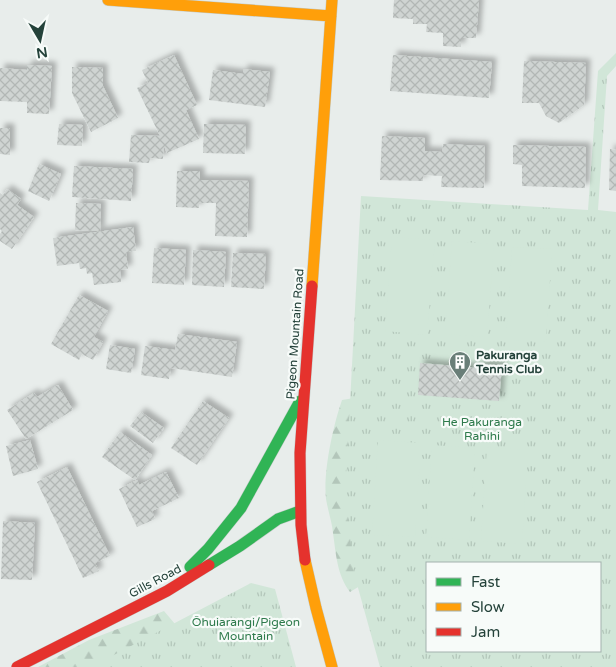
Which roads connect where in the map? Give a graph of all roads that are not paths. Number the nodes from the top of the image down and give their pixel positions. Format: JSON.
{"nodes":[{"id":1,"x":108,"y":0,"type":"edge"},
{"id":2,"x":332,"y":0,"type":"edge"},
{"id":3,"x":331,"y":16,"type":"junction"},
{"id":4,"x":304,"y":392,"type":"junction"},
{"id":5,"x":300,"y":511,"type":"junction"},
{"id":6,"x":167,"y":592,"type":"junction"},
{"id":7,"x":17,"y":667,"type":"edge"},
{"id":8,"x":332,"y":667,"type":"edge"}],
"edges":[{"from":1,"to":3,"type":"street"},
{"from":2,"to":3,"type":"street","name":"Pigeon Mountain Road"},
{"from":3,"to":4,"type":"street","name":"Pigeon Mountain Road"},
{"from":4,"to":5,"type":"street","name":"Pigeon Mountain Road"},
{"from":4,"to":6,"type":"street"},
{"from":5,"to":6,"type":"street","name":"Gills Road"},
{"from":5,"to":8,"type":"street","name":"Pigeon Mountain Road"},
{"from":6,"to":7,"type":"street","name":"Gills Road"}]}
